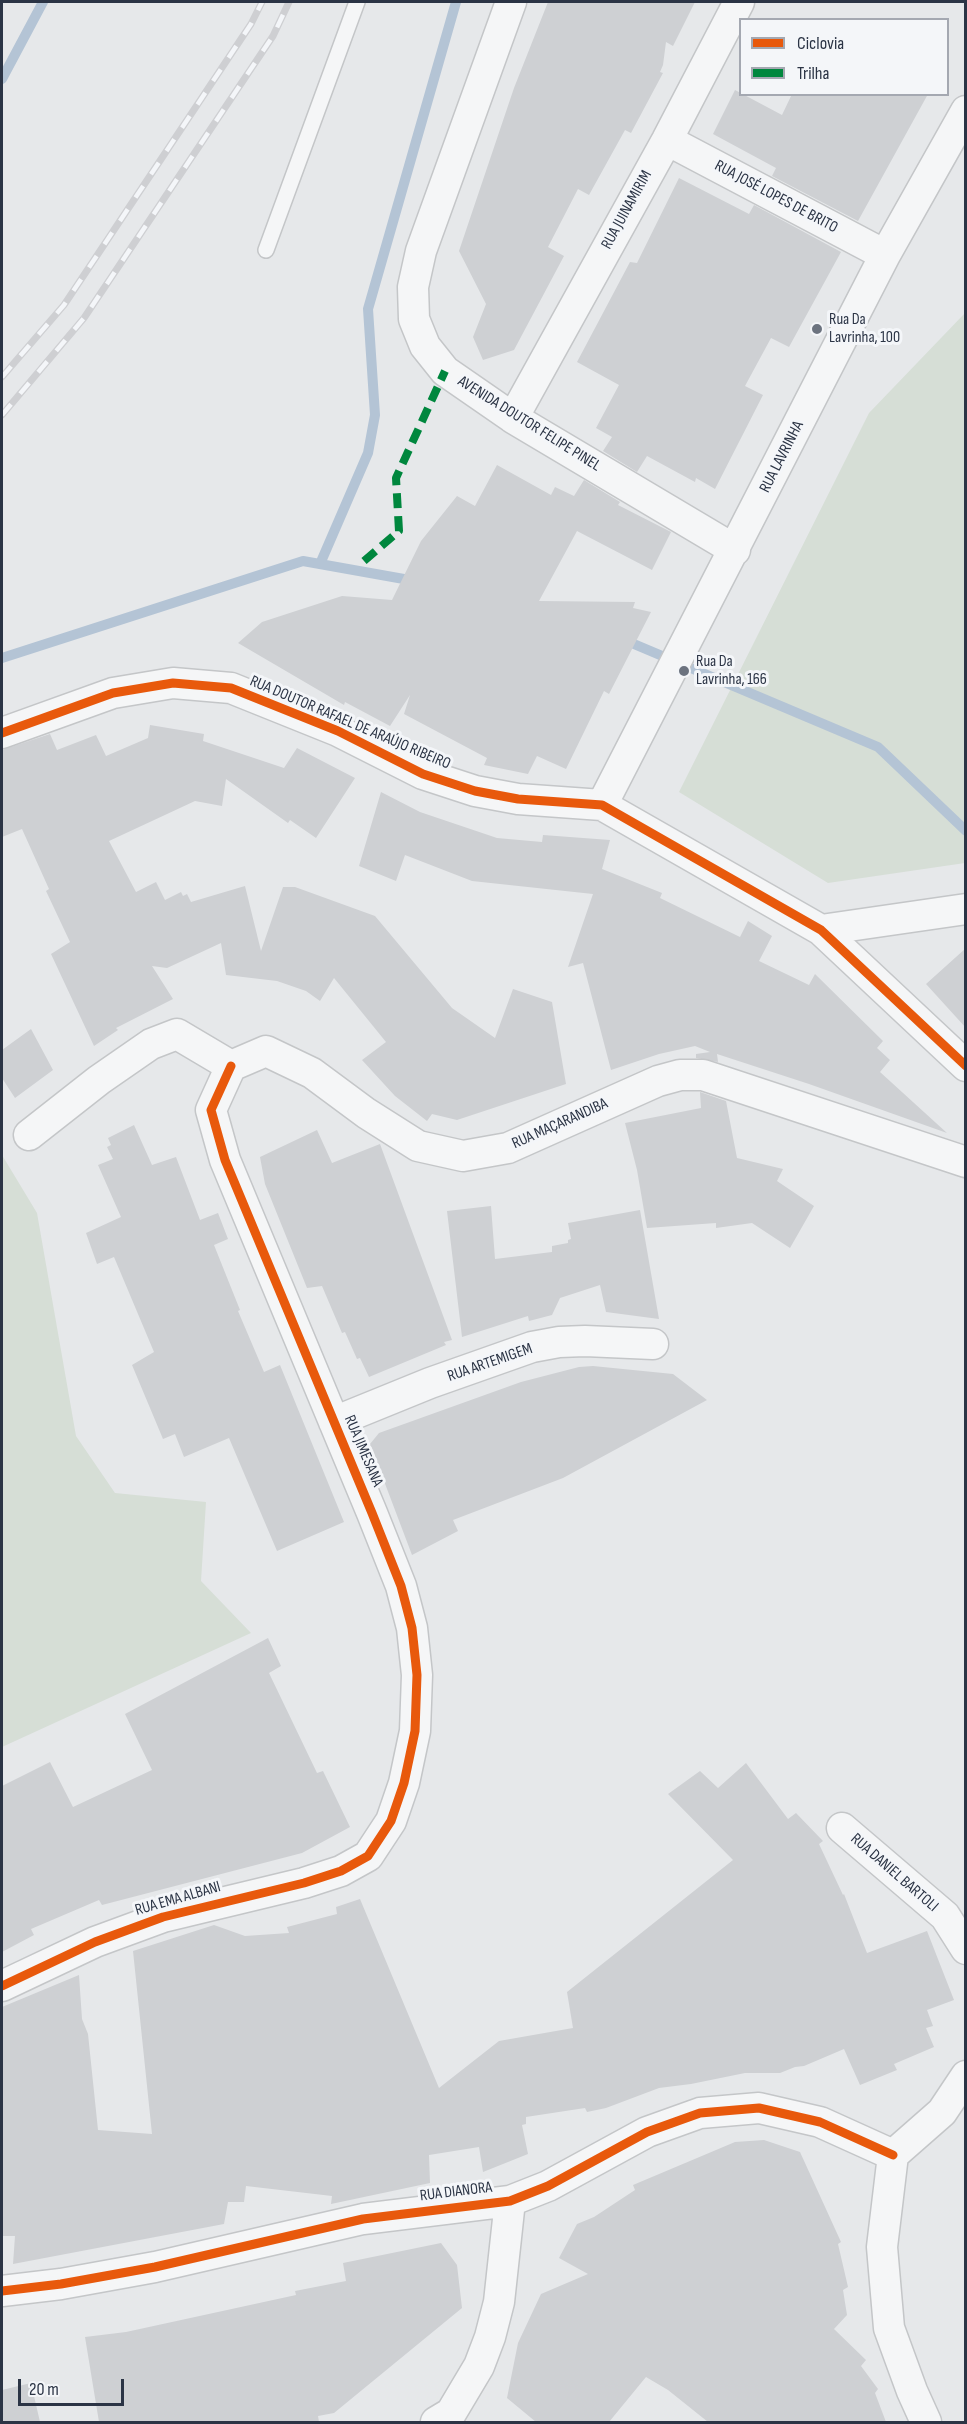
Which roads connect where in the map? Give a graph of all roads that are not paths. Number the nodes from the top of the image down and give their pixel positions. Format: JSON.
{"nodes":[{"id":1,"x":357,"y":2,"type":"edge"},
{"id":2,"x":511,"y":2,"type":"edge"},
{"id":3,"x":739,"y":2,"type":"edge"},
{"id":4,"x":966,"y":111,"type":"edge"},
{"id":5,"x":666,"y":140,"type":"junction"},
{"id":6,"x":266,"y":250,"type":"dead end"},
{"id":7,"x":885,"y":255,"type":"junction"},
{"id":8,"x":513,"y":418,"type":"junction"},
{"id":9,"x":735,"y":550,"type":"junction"},
{"id":10,"x":2,"y":733,"type":"edge"},
{"id":11,"x":602,"y":805,"type":"junction"},
{"id":12,"x":966,"y":909,"type":"edge"},
{"id":13,"x":820,"y":930,"type":"junction"},
{"id":14,"x":231,"y":1066,"type":"junction"},
{"id":15,"x":966,"y":1066,"type":"edge"},
{"id":16,"x":29,"y":1135,"type":"dead end"},
{"id":17,"x":966,"y":1162,"type":"edge"},
{"id":18,"x":652,"y":1344,"type":"dead end"},
{"id":19,"x":334,"y":1422,"type":"junction"},
{"id":20,"x":842,"y":1828,"type":"dead end"},
{"id":21,"x":368,"y":1856,"type":"joint"},
{"id":22,"x":966,"y":1949,"type":"edge"},
{"id":23,"x":2,"y":1986,"type":"edge"},
{"id":24,"x":966,"y":2076,"type":"edge"},
{"id":25,"x":893,"y":2155,"type":"junction"},
{"id":26,"x":510,"y":2201,"type":"junction"},
{"id":27,"x":2,"y":2291,"type":"edge"},
{"id":28,"x":447,"y":2419,"type":"edge"},
{"id":29,"x":926,"y":2422,"type":"edge"}],
"edges":[{"from":1,"to":6,"type":"lane"},
{"from":2,"to":8,"type":"street","name":"AVENIDA DOUTOR FELIPE PINEL"},
{"from":3,"to":5,"type":"street","name":"RUA JUINAMIRIM"},
{"from":4,"to":7,"type":"street","name":"RUA LAVRINHA"},
{"from":5,"to":7,"type":"street","name":"RUA JOSÉ LOPES DE BRITO"},
{"from":5,"to":8,"type":"street","name":"RUA JUINAMIRIM"},
{"from":7,"to":9,"type":"street","name":"RUA LAVRINHA"},
{"from":8,"to":9,"type":"street","name":"AVENIDA DOUTOR FELIPE PINEL"},
{"from":9,"to":11,"type":"street","name":"RUA LAVRINHA"},
{"from":10,"to":11,"type":"street","name":"RUA DOUTOR RAFAEL DE ARAÚJO RIBEIRO"},
{"from":11,"to":13,"type":"street","name":"RUA DOUTOR RAFAEL DE ARAÚJO RIBEIRO"},
{"from":12,"to":13,"type":"street"},
{"from":13,"to":15,"type":"street","name":"RUA DOUTOR RAFAEL DE ARAÚJO RIBEIRO"},
{"from":14,"to":16,"type":"street"},
{"from":14,"to":17,"type":"street","name":"RUA MAÇARANDIBA"},
{"from":14,"to":19,"type":"street","name":"RUA JIMESANA"},
{"from":18,"to":19,"type":"street","name":"RUA ARTEMIGEM"},
{"from":19,"to":21,"type":"street","name":"RUA JIMESANA"},
{"from":20,"to":22,"type":"street","name":"RUA DANIEL BARTOLI"},
{"from":21,"to":23,"type":"street","name":"RUA EMA ALBANI"},
{"from":24,"to":25,"type":"street"},
{"from":25,"to":26,"type":"street","name":"RUA DIANORA"},
{"from":25,"to":29,"type":"street"},
{"from":26,"to":27,"type":"street","name":"RUA DIANORA"},
{"from":26,"to":28,"type":"street"}]}
